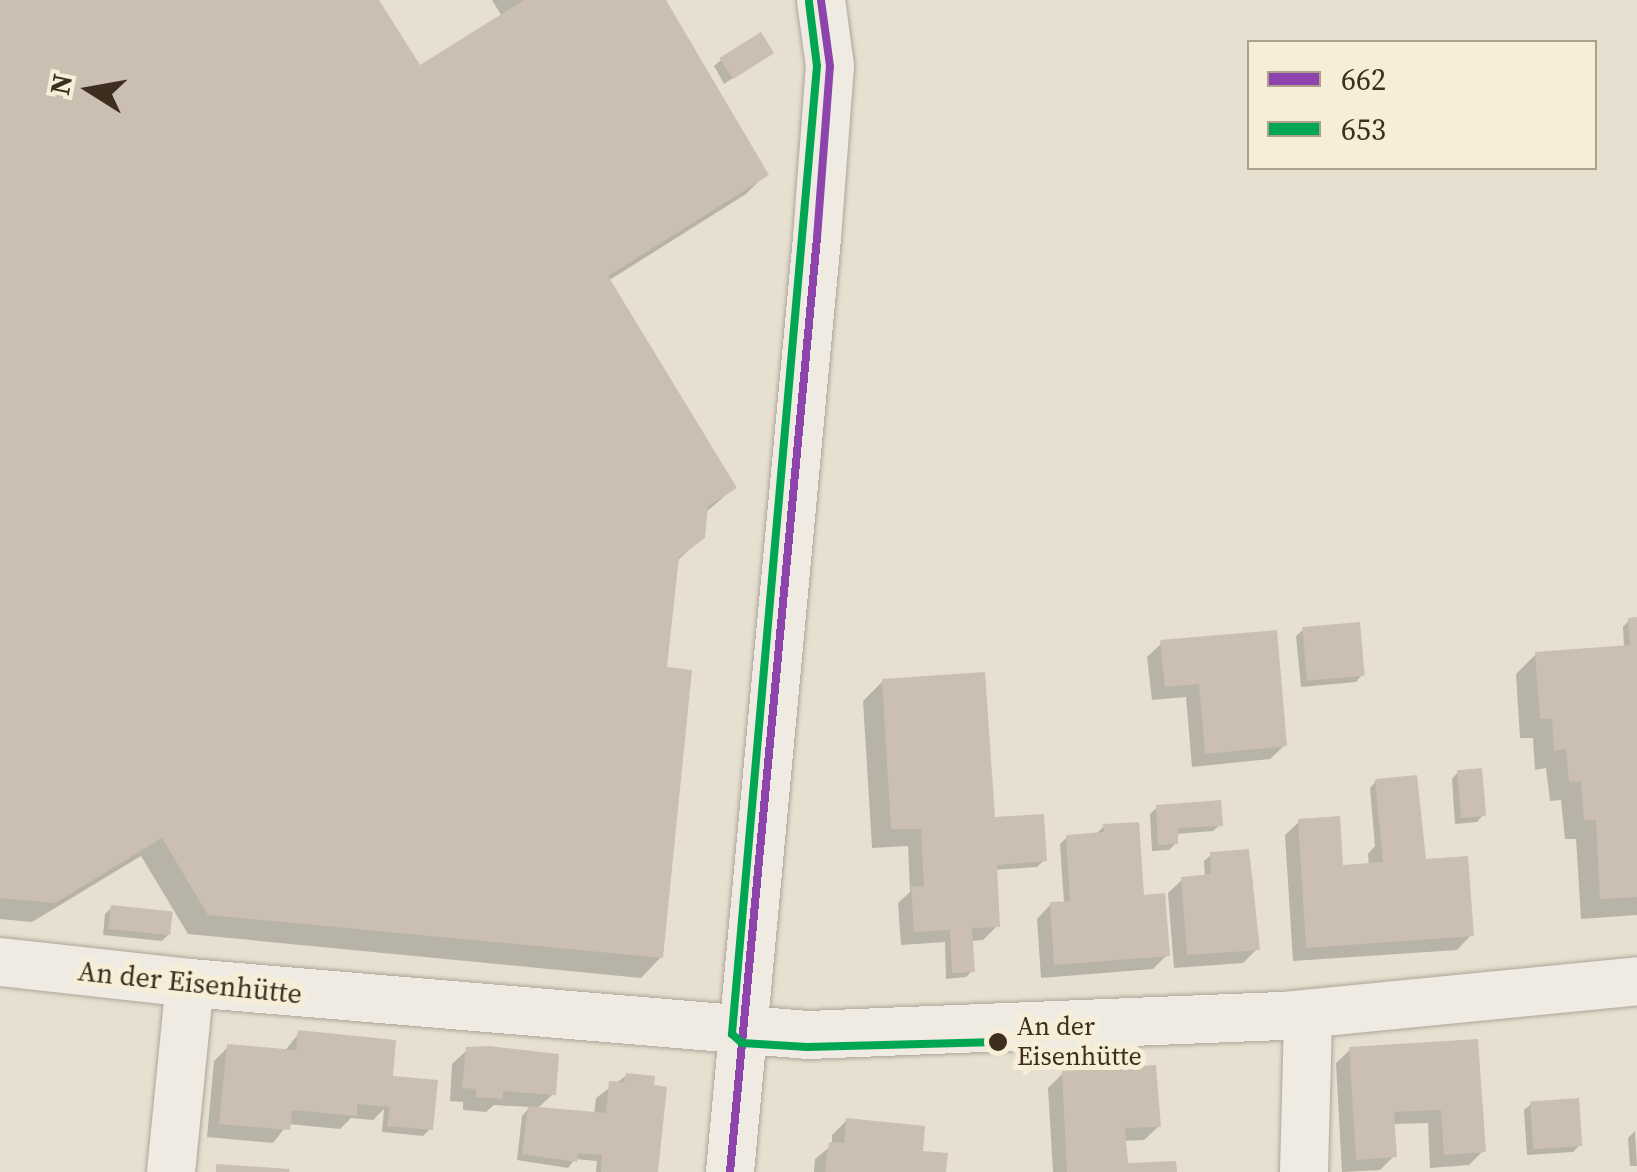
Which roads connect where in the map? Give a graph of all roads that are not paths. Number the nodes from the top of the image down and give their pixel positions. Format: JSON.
{"nodes":[{"id":1,"x":821,"y":0,"type":"edge"},
{"id":2,"x":0,"y":962,"type":"edge"},
{"id":3,"x":1637,"y":981,"type":"edge"},
{"id":4,"x":190,"y":984,"type":"junction"},
{"id":5,"x":1308,"y":1014,"type":"junction"},
{"id":6,"x":744,"y":1031,"type":"junction"},
{"id":7,"x":172,"y":1172,"type":"edge"},
{"id":8,"x":730,"y":1172,"type":"edge"},
{"id":9,"x":1304,"y":1172,"type":"edge"}],
"edges":[{"from":1,"to":6,"type":"street"},
{"from":2,"to":4,"type":"street","name":"An der Eisenhütte"},
{"from":3,"to":5,"type":"street","name":"An der Eisenhütte"},
{"from":4,"to":6,"type":"street","name":"An der Eisenhütte"},
{"from":4,"to":7,"type":"street"},
{"from":5,"to":6,"type":"street","name":"An der Eisenhütte"},
{"from":5,"to":9,"type":"street"},
{"from":6,"to":8,"type":"street"}]}
